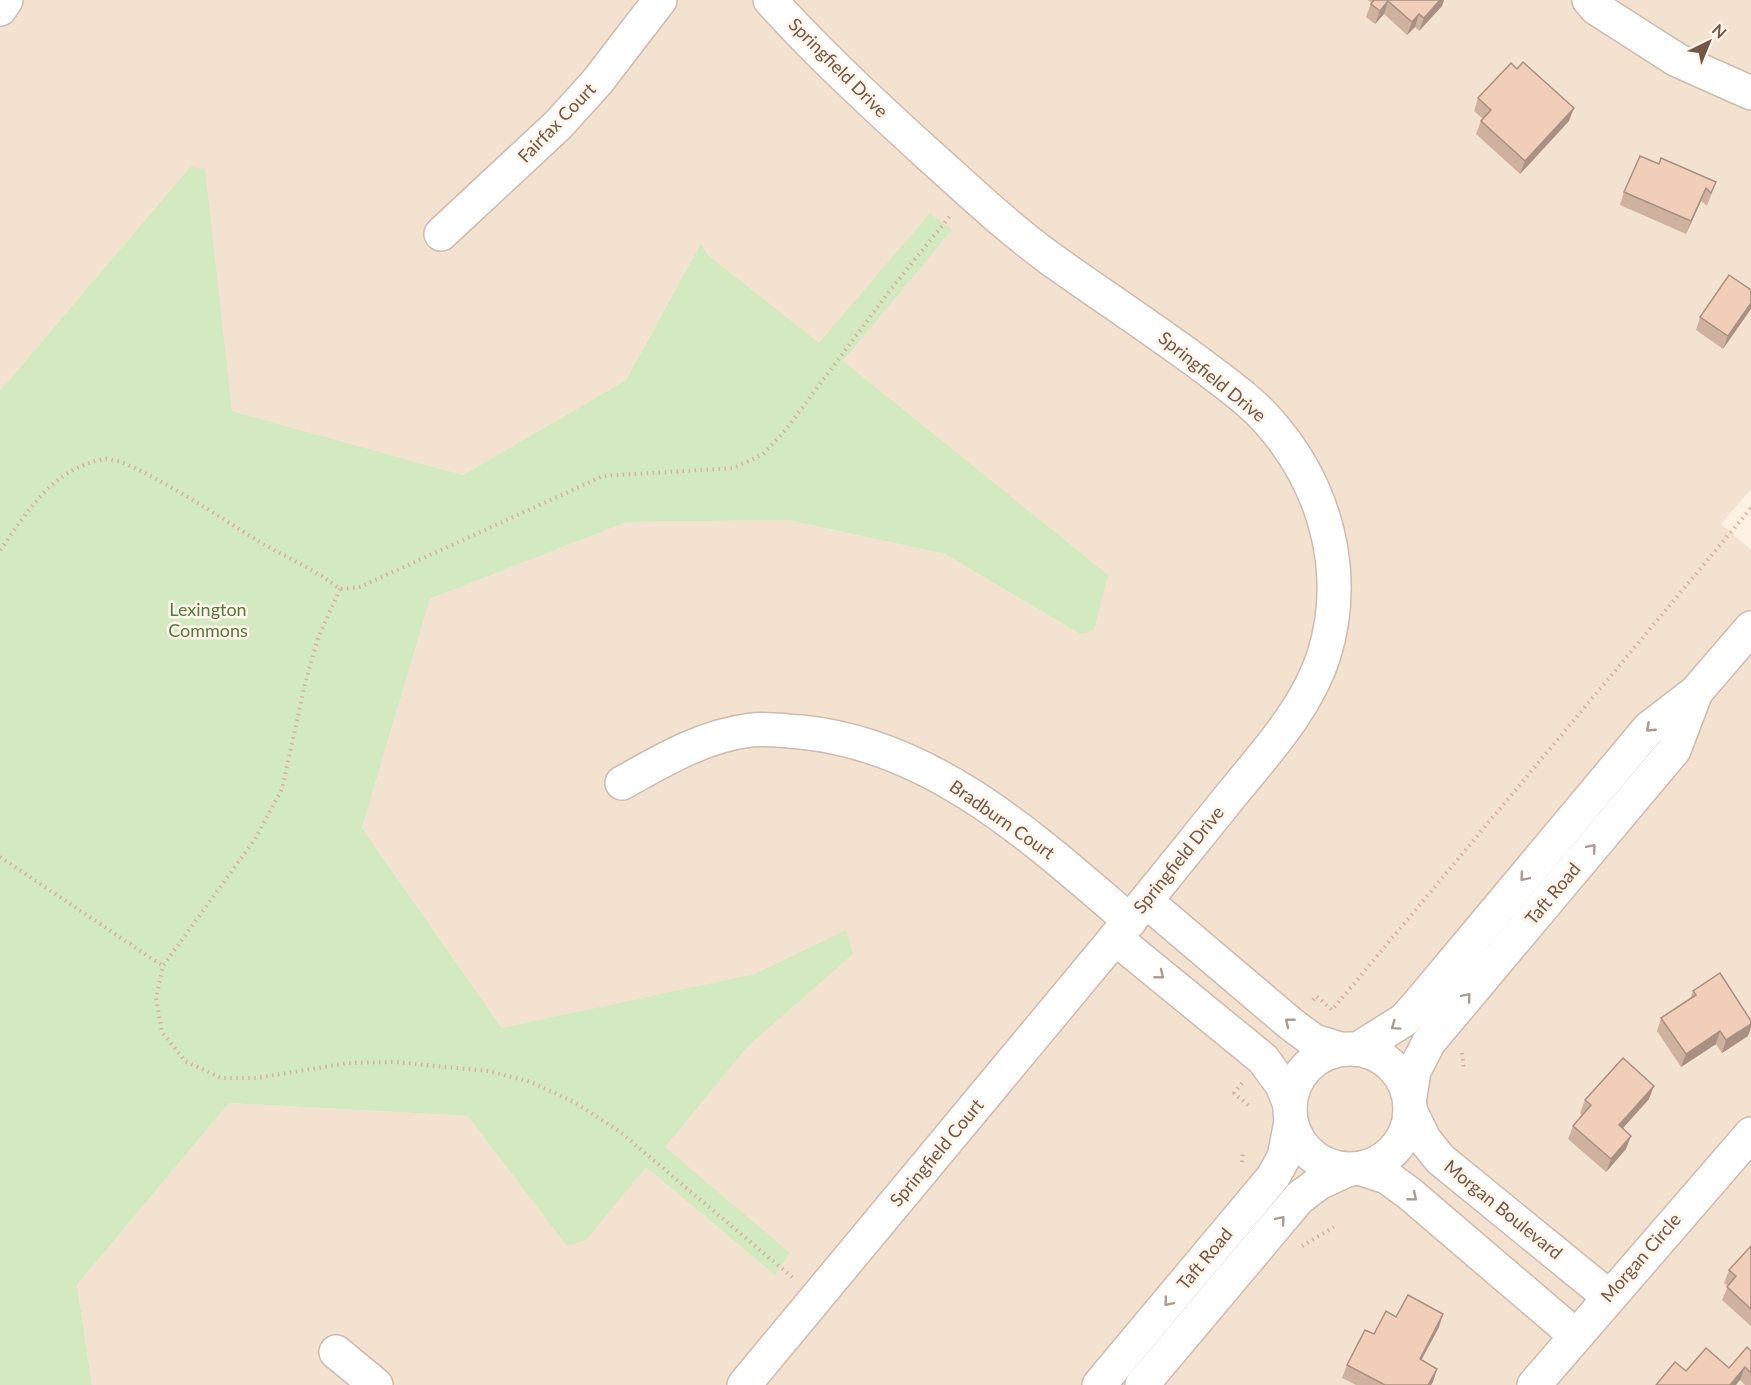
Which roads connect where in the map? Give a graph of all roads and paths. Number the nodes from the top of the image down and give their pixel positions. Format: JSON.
{"nodes":[{"id":1,"x":6,"y":0,"type":"edge"},
{"id":2,"x":660,"y":0,"type":"edge"},
{"id":3,"x":770,"y":0,"type":"edge"},
{"id":4,"x":1589,"y":0,"type":"edge"},
{"id":5,"x":0,"y":9,"type":"edge"},
{"id":6,"x":1751,"y":93,"type":"edge"},
{"id":7,"x":970,"y":192,"type":"junction"},
{"id":8,"x":441,"y":234,"type":"dead end"},
{"id":9,"x":1751,"y":508,"type":"edge"},
{"id":10,"x":0,"y":549,"type":"edge"},
{"id":11,"x":340,"y":589,"type":"junction"},
{"id":12,"x":1751,"y":628,"type":"edge"},
{"id":13,"x":1696,"y":692,"type":"junction"},
{"id":14,"x":622,"y":783,"type":"dead end"},
{"id":15,"x":0,"y":857,"type":"edge"},
{"id":16,"x":1130,"y":920,"type":"junction"},
{"id":17,"x":163,"y":966,"type":"junction"},
{"id":18,"x":1316,"y":996,"type":"dead end"},
{"id":19,"x":1349,"y":1049,"type":"junction"},
{"id":20,"x":1234,"y":1093,"type":"dead end"},
{"id":21,"x":1410,"y":1104,"type":"junction"},
{"id":22,"x":1250,"y":1107,"type":"dead end"},
{"id":23,"x":1290,"y":1113,"type":"junction"},
{"id":24,"x":1751,"y":1134,"type":"edge"},
{"id":25,"x":1354,"y":1169,"type":"junction"},
{"id":26,"x":1608,"y":1296,"type":"junction"},
{"id":27,"x":816,"y":1298,"type":"junction"},
{"id":28,"x":1575,"y":1335,"type":"junction"},
{"id":29,"x":336,"y":1352,"type":"dead end"},
{"id":30,"x":376,"y":1385,"type":"edge"},
{"id":31,"x":744,"y":1385,"type":"edge"},
{"id":32,"x":1099,"y":1385,"type":"edge"},
{"id":33,"x":1142,"y":1385,"type":"edge"},
{"id":34,"x":1534,"y":1385,"type":"edge"}],
"edges":[{"from":1,"to":5,"type":"street"},
{"from":2,"to":8,"type":"street","name":"Fairfax Court"},
{"from":3,"to":7,"type":"street","name":"Springfield Drive"},
{"from":4,"to":6,"type":"street"},
{"from":7,"to":11,"type":"path"},
{"from":7,"to":16,"type":"street","name":"Springfield Drive"},
{"from":9,"to":18,"type":"path"},
{"from":10,"to":11,"type":"path"},
{"from":11,"to":17,"type":"path"},
{"from":12,"to":13,"type":"street","name":"Taft Road"},
{"from":13,"to":19,"type":"street","name":"Taft Road","one_way":true},
{"from":21,"to":13,"type":"street","name":"Taft Road","one_way":true},
{"from":14,"to":16,"type":"street","name":"Bradburn Court"},
{"from":15,"to":17,"type":"path"},
{"from":19,"to":16,"type":"street","one_way":true},
{"from":16,"to":23,"type":"street","one_way":true},
{"from":16,"to":27,"type":"street","name":"Springfield Court"},
{"from":17,"to":27,"type":"path"},
{"from":19,"to":21,"type":"street"},
{"from":19,"to":23,"type":"street"},
{"from":20,"to":22,"type":"path"},
{"from":21,"to":25,"type":"street"},
{"from":21,"to":26,"type":"street","name":"Morgan Boulevard"},
{"from":23,"to":25,"type":"street"},
{"from":23,"to":32,"type":"street","name":"Taft Road","one_way":true},
{"from":24,"to":26,"type":"street","name":"Morgan Circle"},
{"from":25,"to":28,"type":"street","one_way":true},
{"from":33,"to":25,"type":"street","name":"Taft Road","one_way":true},
{"from":26,"to":28,"type":"street","name":"Morgan Circle"},
{"from":27,"to":31,"type":"street","name":"Springfield Court"},
{"from":28,"to":34,"type":"street","name":"Morgan Circle"},
{"from":29,"to":30,"type":"street"}]}
